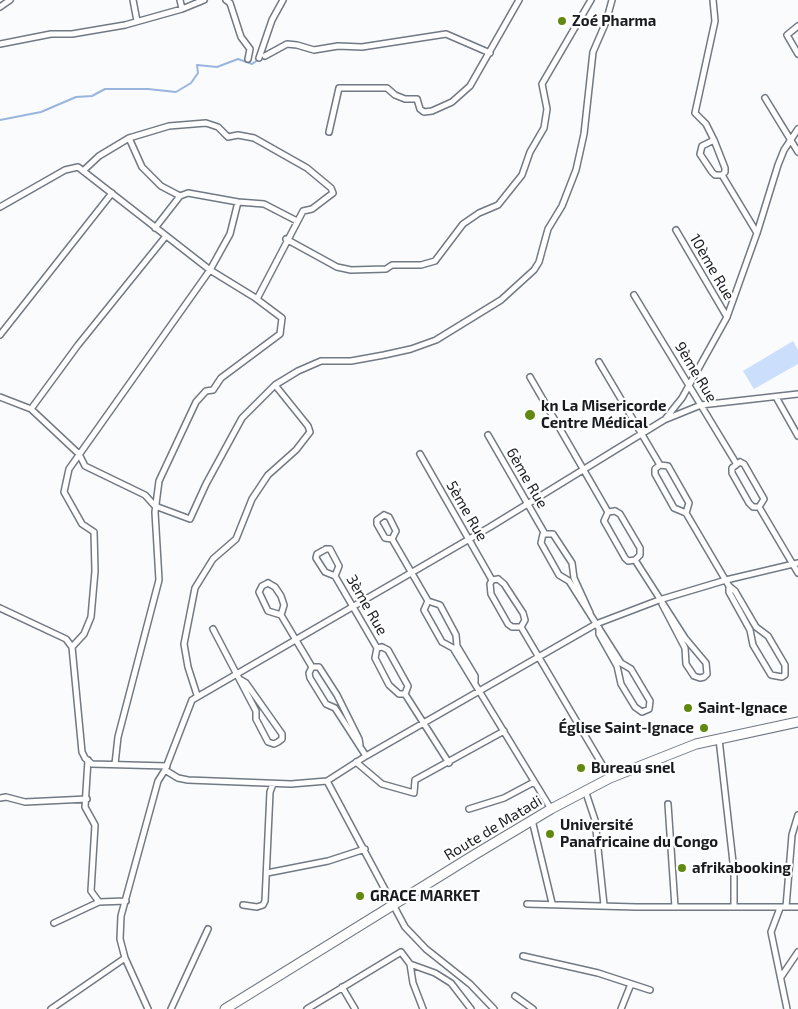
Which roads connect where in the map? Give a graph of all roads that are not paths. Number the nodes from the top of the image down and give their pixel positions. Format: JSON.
{"nodes":[{"id":1,"x":10,"y":0,"type":"edge"},
{"id":2,"x":133,"y":0,"type":"edge"},
{"id":3,"x":180,"y":0,"type":"edge"},
{"id":4,"x":204,"y":0,"type":"edge"},
{"id":5,"x":226,"y":0,"type":"edge"},
{"id":6,"x":283,"y":0,"type":"edge"},
{"id":7,"x":519,"y":0,"type":"edge"},
{"id":8,"x":591,"y":0,"type":"edge"},
{"id":9,"x":612,"y":0,"type":"edge"},
{"id":10,"x":713,"y":0,"type":"edge"},
{"id":11,"x":0,"y":7,"type":"edge"},
{"id":12,"x":182,"y":9,"type":"junction"},
{"id":13,"x":137,"y":21,"type":"junction"},
{"id":14,"x":798,"y":26,"type":"edge"},
{"id":15,"x":0,"y":44,"type":"edge"},
{"id":16,"x":490,"y":53,"type":"junction"},
{"id":17,"x":798,"y":54,"type":"edge"},
{"id":18,"x":248,"y":59,"type":"dead end"},
{"id":19,"x":765,"y":98,"type":"dead end"},
{"id":20,"x":798,"y":129,"type":"edge"},
{"id":21,"x":329,"y":132,"type":"dead end"},
{"id":22,"x":129,"y":138,"type":"junction"},
{"id":23,"x":714,"y":140,"type":"junction"},
{"id":24,"x":790,"y":140,"type":"junction"},
{"id":25,"x":798,"y":152,"type":"edge"},
{"id":26,"x":84,"y":171,"type":"junction"},
{"id":27,"x":722,"y":175,"type":"junction"},
{"id":28,"x":112,"y":193,"type":"junction"},
{"id":29,"x":180,"y":196,"type":"junction"},
{"id":30,"x":238,"y":202,"type":"junction"},
{"id":31,"x":0,"y":207,"type":"edge"},
{"id":32,"x":297,"y":221,"type":"junction"},
{"id":33,"x":155,"y":228,"type":"junction"},
{"id":34,"x":676,"y":230,"type":"dead end"},
{"id":35,"x":757,"y":233,"type":"junction"},
{"id":36,"x":166,"y":236,"type":"junction"},
{"id":37,"x":286,"y":239,"type":"junction"},
{"id":38,"x":210,"y":270,"type":"junction"},
{"id":39,"x":634,"y":295,"type":"dead end"},
{"id":40,"x":257,"y":299,"type":"junction"},
{"id":41,"x":727,"y":317,"type":"junction"},
{"id":42,"x":0,"y":335,"type":"edge"},
{"id":43,"x":599,"y":362,"type":"dead end"},
{"id":44,"x":530,"y":378,"type":"dead end"},
{"id":45,"x":689,"y":384,"type":"junction"},
{"id":46,"x":275,"y":385,"type":"junction"},
{"id":47,"x":798,"y":394,"type":"edge"},
{"id":48,"x":0,"y":396,"type":"edge"},
{"id":49,"x":776,"y":397,"type":"junction"},
{"id":50,"x":701,"y":405,"type":"junction"},
{"id":51,"x":31,"y":409,"type":"junction"},
{"id":52,"x":664,"y":420,"type":"junction"},
{"id":53,"x":488,"y":435,"type":"dead end"},
{"id":54,"x":643,"y":435,"type":"junction"},
{"id":55,"x":798,"y":436,"type":"edge"},
{"id":56,"x":79,"y":454,"type":"junction"},
{"id":57,"x":420,"y":454,"type":"dead end"},
{"id":58,"x":736,"y":463,"type":"junction"},
{"id":59,"x":660,"y":465,"type":"junction"},
{"id":60,"x":584,"y":470,"type":"junction"},
{"id":61,"x":528,"y":503,"type":"junction"},
{"id":62,"x":155,"y":506,"type":"junction"},
{"id":63,"x":758,"y":507,"type":"junction"},
{"id":64,"x":608,"y":512,"type":"junction"},
{"id":65,"x":686,"y":513,"type":"junction"},
{"id":66,"x":545,"y":534,"type":"junction"},
{"id":67,"x":468,"y":538,"type":"junction"},
{"id":68,"x":392,"y":539,"type":"junction"},
{"id":69,"x":635,"y":560,"type":"junction"},
{"id":70,"x":796,"y":564,"type":"edge"},
{"id":71,"x":411,"y":571,"type":"junction"},
{"id":72,"x":798,"y":572,"type":"edge"},
{"id":73,"x":335,"y":576,"type":"junction"},
{"id":74,"x":492,"y":580,"type":"junction"},
{"id":75,"x":571,"y":580,"type":"junction"},
{"id":76,"x":726,"y":580,"type":"junction"},
{"id":77,"x":729,"y":586,"type":"junction"},
{"id":78,"x":428,"y":601,"type":"junction"},
{"id":79,"x":660,"y":602,"type":"junction"},
{"id":80,"x":352,"y":605,"type":"junction"},
{"id":81,"x":0,"y":608,"type":"edge"},
{"id":82,"x":282,"y":615,"type":"junction"},
{"id":83,"x":598,"y":626,"type":"junction"},
{"id":84,"x":521,"y":627,"type":"junction"},
{"id":85,"x":756,"y":627,"type":"junction"},
{"id":86,"x":213,"y":629,"type":"dead end"},
{"id":87,"x":750,"y":630,"type":"junction"},
{"id":88,"x":296,"y":640,"type":"junction"},
{"id":89,"x":687,"y":646,"type":"junction"},
{"id":90,"x":72,"y":647,"type":"junction"},
{"id":91,"x":455,"y":647,"type":"junction"},
{"id":92,"x":377,"y":648,"type":"junction"},
{"id":93,"x":539,"y":656,"type":"junction"},
{"id":94,"x":619,"y":665,"type":"junction"},
{"id":95,"x":312,"y":667,"type":"junction"},
{"id":96,"x":237,"y":673,"type":"junction"},
{"id":97,"x":241,"y":680,"type":"junction"},
{"id":98,"x":480,"y":690,"type":"junction"},
{"id":99,"x":405,"y":694,"type":"junction"},
{"id":100,"x":197,"y":695,"type":"junction"},
{"id":101,"x":262,"y":708,"type":"junction"},
{"id":102,"x":342,"y":708,"type":"junction"},
{"id":103,"x":256,"y":711,"type":"junction"},
{"id":104,"x":336,"y":711,"type":"junction"},
{"id":105,"x":424,"y":722,"type":"junction"},
{"id":106,"x":798,"y":722,"type":"edge"},
{"id":107,"x":504,"y":731,"type":"junction"},
{"id":108,"x":719,"y":738,"type":"junction"},
{"id":109,"x":360,"y":745,"type":"junction"},
{"id":110,"x":366,"y":756,"type":"junction"},
{"id":111,"x":88,"y":760,"type":"junction"},
{"id":112,"x":356,"y":762,"type":"junction"},
{"id":113,"x":449,"y":763,"type":"junction"},
{"id":114,"x":115,"y":764,"type":"junction"},
{"id":115,"x":166,"y":768,"type":"junction"},
{"id":116,"x":610,"y":778,"type":"junction"},
{"id":117,"x":328,"y":781,"type":"junction"},
{"id":118,"x":534,"y":782,"type":"junction"},
{"id":119,"x":273,"y":784,"type":"junction"},
{"id":120,"x":586,"y":790,"type":"junction"},
{"id":121,"x":0,"y":798,"type":"edge"},
{"id":122,"x":87,"y":799,"type":"junction"},
{"id":123,"x":668,"y":804,"type":"dead end"},
{"id":124,"x":469,"y":809,"type":"dead end"},
{"id":125,"x":552,"y":809,"type":"junction"},
{"id":126,"x":798,"y":814,"type":"edge"},
{"id":127,"x":532,"y":820,"type":"junction"},
{"id":128,"x":364,"y":849,"type":"junction"},
{"id":129,"x":267,"y":873,"type":"junction"},
{"id":130,"x":126,"y":901,"type":"junction"},
{"id":131,"x":99,"y":902,"type":"junction"},
{"id":132,"x":243,"y":904,"type":"dead end"},
{"id":133,"x":528,"y":904,"type":"dead end"},
{"id":134,"x":552,"y":904,"type":"junction"},
{"id":135,"x":395,"y":905,"type":"junction"},
{"id":136,"x":604,"y":905,"type":"junction"},
{"id":137,"x":734,"y":906,"type":"junction"},
{"id":138,"x":674,"y":907,"type":"junction"},
{"id":139,"x":783,"y":907,"type":"junction"},
{"id":140,"x":798,"y":907,"type":"edge"},
{"id":141,"x":54,"y":923,"type":"dead end"},
{"id":142,"x":208,"y":929,"type":"dead end"},
{"id":143,"x":798,"y":952,"type":"edge"},
{"id":144,"x":523,"y":956,"type":"dead end"},
{"id":145,"x":125,"y":958,"type":"junction"},
{"id":146,"x":410,"y":964,"type":"junction"},
{"id":147,"x":781,"y":977,"type":"junction"},
{"id":148,"x":631,"y":984,"type":"junction"},
{"id":149,"x":342,"y":987,"type":"junction"},
{"id":150,"x":650,"y":990,"type":"dead end"},
{"id":151,"x":515,"y":996,"type":"dead end"},
{"id":152,"x":51,"y":1009,"type":"edge"},
{"id":153,"x":148,"y":1009,"type":"edge"},
{"id":154,"x":171,"y":1009,"type":"edge"},
{"id":155,"x":224,"y":1009,"type":"edge"},
{"id":156,"x":307,"y":1009,"type":"edge"},
{"id":157,"x":355,"y":1009,"type":"edge"},
{"id":158,"x":423,"y":1009,"type":"edge"},
{"id":159,"x":471,"y":1009,"type":"edge"},
{"id":160,"x":494,"y":1009,"type":"edge"},
{"id":161,"x":533,"y":1009,"type":"edge"},
{"id":162,"x":621,"y":1009,"type":"edge"},
{"id":163,"x":786,"y":1009,"type":"edge"}],
"edges":[{"from":1,"to":11,"type":"street"},
{"from":2,"to":13,"type":"street"},
{"from":3,"to":12,"type":"street"},
{"from":4,"to":12,"type":"street"},
{"from":5,"to":18,"type":"street"},
{"from":6,"to":16,"type":"street"},
{"from":7,"to":16,"type":"street"},
{"from":8,"to":37,"type":"street"},
{"from":9,"to":46,"type":"street"},
{"from":10,"to":23,"type":"street"},
{"from":12,"to":13,"type":"street"},
{"from":13,"to":15,"type":"street"},
{"from":14,"to":17,"type":"street"},
{"from":16,"to":21,"type":"street"},
{"from":19,"to":24,"type":"street"},
{"from":20,"to":24,"type":"street"},
{"from":22,"to":26,"type":"street"},
{"from":22,"to":29,"type":"street"},
{"from":22,"to":32,"type":"street"},
{"from":23,"to":27,"type":"street"},
{"from":23,"to":27,"type":"street"},
{"from":24,"to":25,"type":"street"},
{"from":24,"to":35,"type":"street"},
{"from":26,"to":28,"type":"street"},
{"from":26,"to":31,"type":"street"},
{"from":27,"to":35,"type":"street"},
{"from":28,"to":33,"type":"street"},
{"from":28,"to":42,"type":"street"},
{"from":29,"to":30,"type":"street"},
{"from":29,"to":33,"type":"street"},
{"from":30,"to":32,"type":"street"},
{"from":30,"to":38,"type":"street"},
{"from":32,"to":37,"type":"street"},
{"from":33,"to":36,"type":"street"},
{"from":34,"to":41,"type":"street","name":"10ème Rue"},
{"from":35,"to":41,"type":"street"},
{"from":36,"to":38,"type":"street"},
{"from":36,"to":51,"type":"street"},
{"from":37,"to":40,"type":"street"},
{"from":38,"to":40,"type":"street"},
{"from":38,"to":56,"type":"street"},
{"from":39,"to":45,"type":"street","name":"9ème Rue"},
{"from":40,"to":62,"type":"street"},
{"from":41,"to":45,"type":"street"},
{"from":43,"to":54,"type":"street"},
{"from":44,"to":60,"type":"street"},
{"from":45,"to":50,"type":"street","name":"9ème Rue"},
{"from":45,"to":52,"type":"street"},
{"from":46,"to":62,"type":"street"},
{"from":46,"to":100,"type":"street"},
{"from":47,"to":49,"type":"street"},
{"from":48,"to":51,"type":"street"},
{"from":49,"to":50,"type":"street"},
{"from":49,"to":55,"type":"street"},
{"from":50,"to":52,"type":"street"},
{"from":50,"to":58,"type":"street","name":"9ème Rue"},
{"from":51,"to":56,"type":"street"},
{"from":52,"to":54,"type":"street"},
{"from":53,"to":61,"type":"street","name":"6ème Rue"},
{"from":54,"to":59,"type":"street"},
{"from":54,"to":60,"type":"street"},
{"from":56,"to":62,"type":"street"},
{"from":56,"to":90,"type":"street"},
{"from":57,"to":67,"type":"street","name":"5ème Rue"},
{"from":58,"to":63,"type":"street"},
{"from":58,"to":63,"type":"street"},
{"from":59,"to":65,"type":"street"},
{"from":59,"to":65,"type":"street"},
{"from":60,"to":61,"type":"street"},
{"from":60,"to":64,"type":"street"},
{"from":61,"to":66,"type":"street","name":"6ème Rue"},
{"from":61,"to":67,"type":"street"},
{"from":62,"to":114,"type":"street"},
{"from":63,"to":70,"type":"street"},
{"from":64,"to":69,"type":"street"},
{"from":64,"to":69,"type":"street"},
{"from":65,"to":76,"type":"street"},
{"from":66,"to":75,"type":"street"},
{"from":66,"to":75,"type":"street"},
{"from":67,"to":71,"type":"street"},
{"from":67,"to":74,"type":"street","name":"5ème Rue"},
{"from":68,"to":68,"type":"street"},
{"from":68,"to":71,"type":"street"},
{"from":69,"to":79,"type":"street"},
{"from":70,"to":72,"type":"street"},
{"from":70,"to":76,"type":"street"},
{"from":71,"to":78,"type":"street"},
{"from":71,"to":80,"type":"street"},
{"from":73,"to":73,"type":"street"},
{"from":73,"to":80,"type":"street","name":"3ème Rue"},
{"from":74,"to":84,"type":"street"},
{"from":74,"to":84,"type":"street"},
{"from":75,"to":83,"type":"street"},
{"from":76,"to":77,"type":"street"},
{"from":76,"to":79,"type":"street"},
{"from":77,"to":85,"type":"street"},
{"from":77,"to":87,"type":"street"},
{"from":78,"to":91,"type":"street"},
{"from":78,"to":91,"type":"street"},
{"from":79,"to":83,"type":"street"},
{"from":79,"to":89,"type":"street"},
{"from":80,"to":88,"type":"street"},
{"from":80,"to":92,"type":"street","name":"3ème Rue"},
{"from":81,"to":90,"type":"street"},
{"from":82,"to":82,"type":"street"},
{"from":82,"to":88,"type":"street"},
{"from":83,"to":93,"type":"street"},
{"from":83,"to":94,"type":"street"},
{"from":84,"to":93,"type":"street"},
{"from":85,"to":87,"type":"street"},
{"from":85,"to":87,"type":"street"},
{"from":86,"to":96,"type":"street"},
{"from":88,"to":95,"type":"street"},
{"from":88,"to":96,"type":"street"},
{"from":89,"to":89,"type":"street"},
{"from":90,"to":111,"type":"street"},
{"from":91,"to":98,"type":"street"},
{"from":92,"to":99,"type":"street"},
{"from":92,"to":99,"type":"street"},
{"from":93,"to":98,"type":"street"},
{"from":93,"to":116,"type":"street"},
{"from":94,"to":94,"type":"street"},
{"from":95,"to":102,"type":"street"},
{"from":95,"to":104,"type":"street"},
{"from":96,"to":97,"type":"street"},
{"from":96,"to":100,"type":"street"},
{"from":97,"to":101,"type":"street"},
{"from":97,"to":103,"type":"street"},
{"from":98,"to":105,"type":"street"},
{"from":98,"to":107,"type":"street"},
{"from":99,"to":105,"type":"street"},
{"from":100,"to":115,"type":"street"},
{"from":101,"to":103,"type":"street"},
{"from":101,"to":103,"type":"street"},
{"from":102,"to":104,"type":"street"},
{"from":102,"to":109,"type":"street"},
{"from":104,"to":109,"type":"street"},
{"from":105,"to":110,"type":"street"},
{"from":105,"to":113,"type":"street"},
{"from":106,"to":108,"type":"highway","name":"Route de Matadi"},
{"from":107,"to":113,"type":"street"},
{"from":107,"to":118,"type":"street"},
{"from":108,"to":116,"type":"highway","name":"Route de Matadi"},
{"from":108,"to":137,"type":"street"},
{"from":109,"to":110,"type":"street"},
{"from":110,"to":112,"type":"street"},
{"from":111,"to":114,"type":"street"},
{"from":111,"to":122,"type":"street"},
{"from":112,"to":113,"type":"street"},
{"from":112,"to":117,"type":"street"},
{"from":114,"to":115,"type":"street"},
{"from":115,"to":119,"type":"street"},
{"from":115,"to":130,"type":"street"},
{"from":116,"to":120,"type":"highway","name":"Route de Matadi"},
{"from":117,"to":119,"type":"street"},
{"from":117,"to":128,"type":"street"},
{"from":118,"to":124,"type":"street"},
{"from":118,"to":125,"type":"street"},
{"from":119,"to":129,"type":"street"},
{"from":120,"to":125,"type":"highway","name":"Route de Matadi"},
{"from":120,"to":136,"type":"street"},
{"from":121,"to":122,"type":"street"},
{"from":122,"to":131,"type":"street"},
{"from":123,"to":138,"type":"street"},
{"from":125,"to":127,"type":"highway","name":"Route de Matadi"},
{"from":126,"to":139,"type":"street"},
{"from":127,"to":134,"type":"street"},
{"from":127,"to":135,"type":"highway","name":"Route de Matadi"},
{"from":128,"to":129,"type":"street"},
{"from":128,"to":135,"type":"street"},
{"from":129,"to":132,"type":"street"},
{"from":130,"to":131,"type":"street"},
{"from":130,"to":145,"type":"street"},
{"from":131,"to":141,"type":"street"},
{"from":133,"to":134,"type":"street"},
{"from":134,"to":136,"type":"street"},
{"from":135,"to":155,"type":"highway","name":"Route de Matadi"},
{"from":135,"to":160,"type":"street"},
{"from":136,"to":138,"type":"street"},
{"from":137,"to":138,"type":"street"},
{"from":137,"to":139,"type":"street"},
{"from":139,"to":140,"type":"street"},
{"from":139,"to":147,"type":"street"},
{"from":142,"to":154,"type":"street"},
{"from":143,"to":147,"type":"street"},
{"from":144,"to":148,"type":"street"},
{"from":145,"to":152,"type":"street"},
{"from":145,"to":153,"type":"street"},
{"from":146,"to":149,"type":"street"},
{"from":146,"to":158,"type":"street"},
{"from":146,"to":159,"type":"street"},
{"from":147,"to":163,"type":"street"},
{"from":148,"to":150,"type":"street"},
{"from":148,"to":162,"type":"street"},
{"from":149,"to":156,"type":"street"},
{"from":149,"to":157,"type":"street"},
{"from":151,"to":161,"type":"street"}]}
